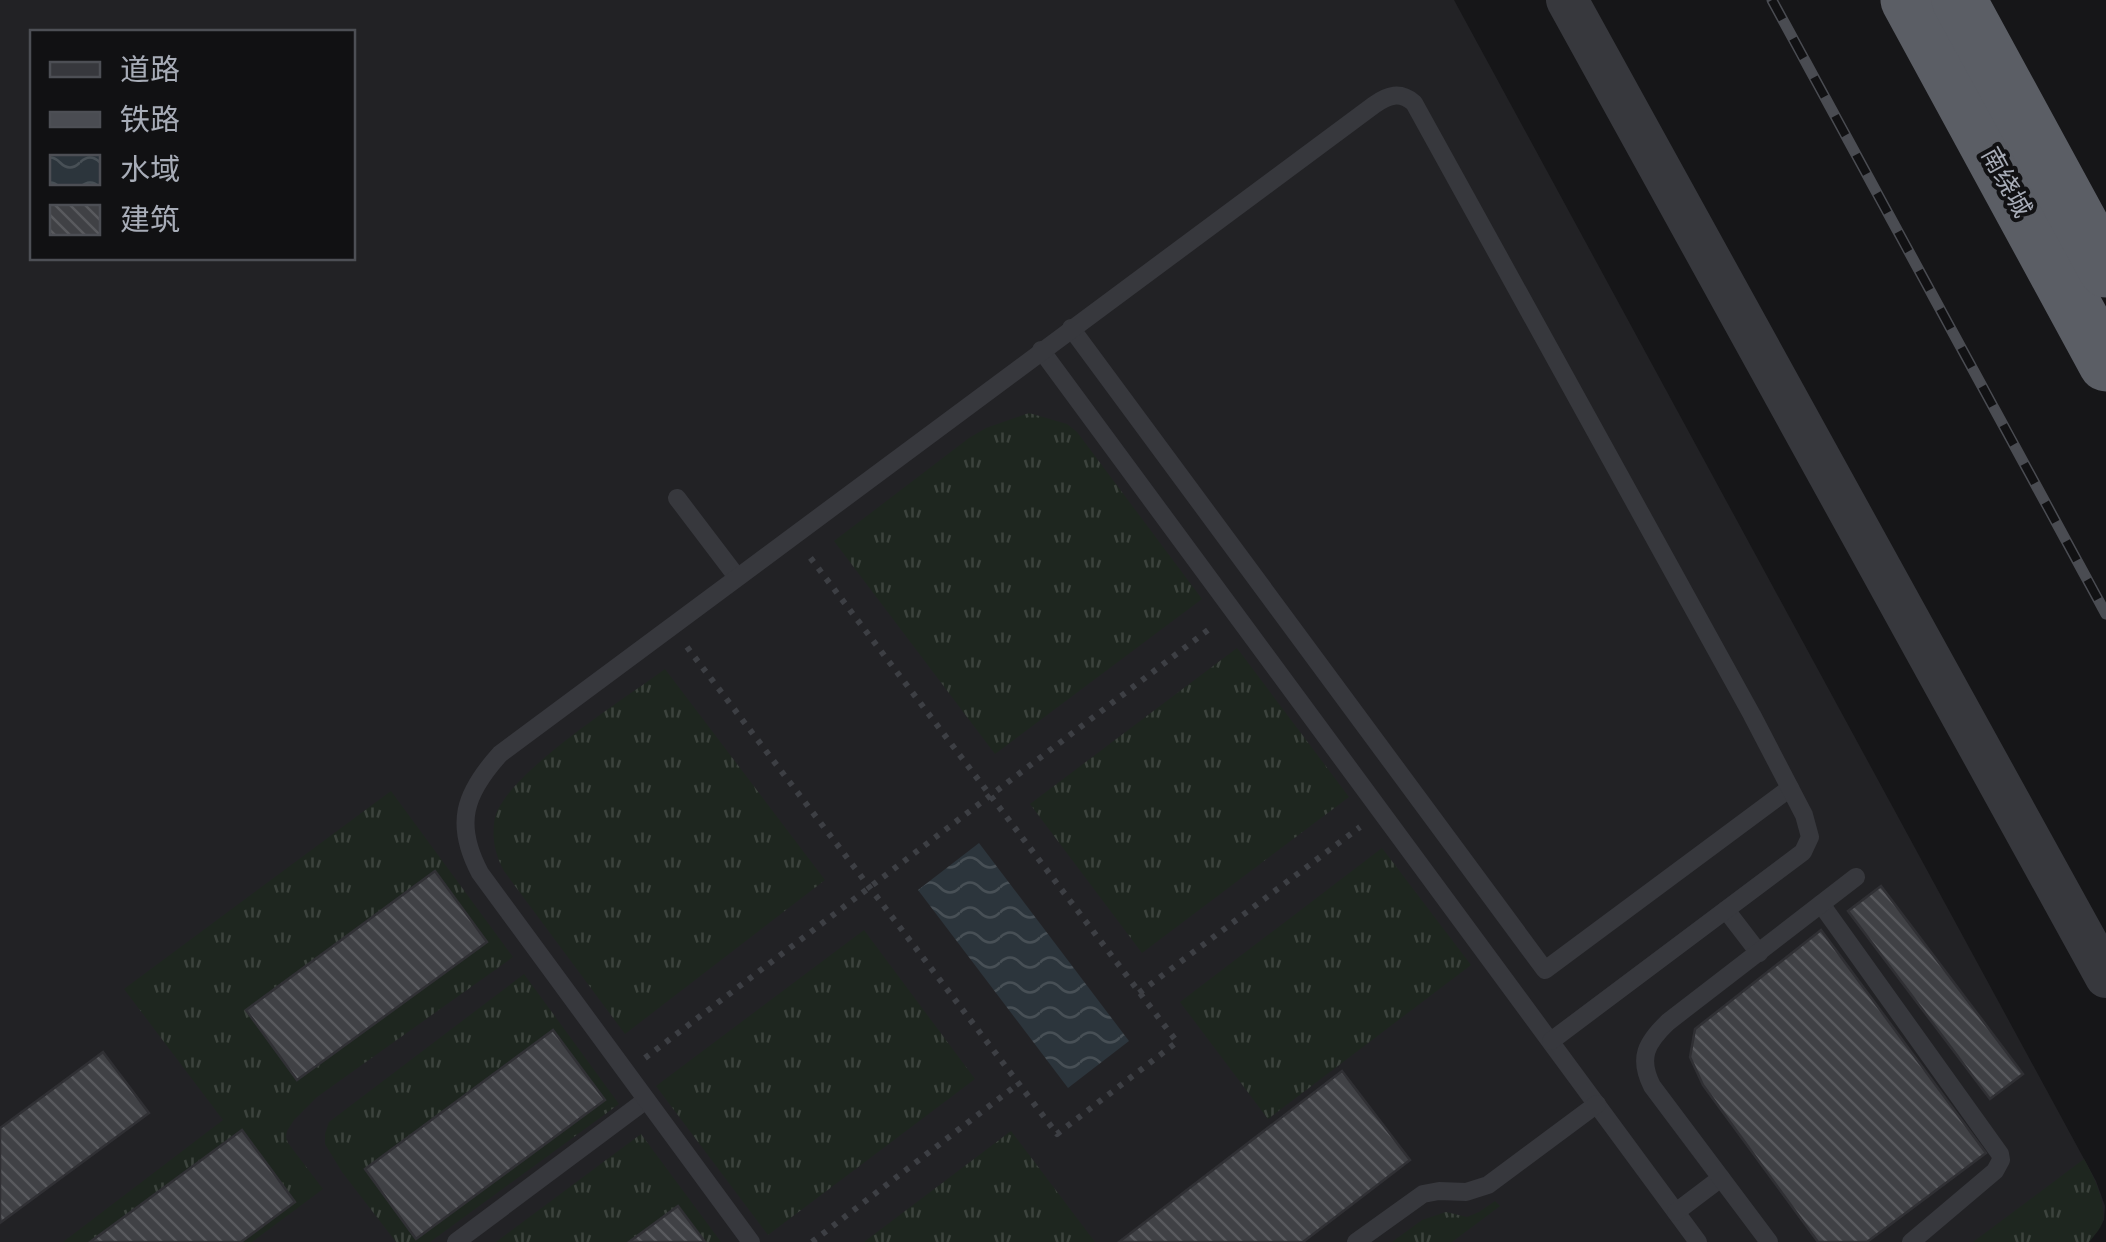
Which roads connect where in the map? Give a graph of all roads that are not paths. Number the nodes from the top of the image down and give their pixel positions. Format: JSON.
{"nodes":[{"id":1,"x":1567,"y":0,"type":"edge"},
{"id":2,"x":1908,"y":0,"type":"edge"},
{"id":3,"x":1959,"y":0,"type":"edge"},
{"id":4,"x":2106,"y":270,"type":"edge"},
{"id":5,"x":1070,"y":328,"type":"junction"},
{"id":6,"x":1041,"y":350,"type":"junction"},
{"id":7,"x":2106,"y":364,"type":"edge"},
{"id":8,"x":677,"y":498,"type":"dead end"},
{"id":9,"x":737,"y":577,"type":"junction"},
{"id":10,"x":1790,"y":788,"type":"junction"},
{"id":11,"x":1856,"y":877,"type":"dead end"},
{"id":12,"x":1821,"y":904,"type":"junction"},
{"id":13,"x":1726,"y":910,"type":"junction"},
{"id":14,"x":1759,"y":952,"type":"junction"},
{"id":15,"x":2106,"y":978,"type":"edge"},
{"id":16,"x":1551,"y":1042,"type":"junction"},
{"id":17,"x":646,"y":1100,"type":"junction"},
{"id":18,"x":1597,"y":1104,"type":"junction"},
{"id":19,"x":1721,"y":1178,"type":"junction"},
{"id":20,"x":1676,"y":1212,"type":"junction"},
{"id":21,"x":456,"y":1242,"type":"edge"},
{"id":22,"x":751,"y":1242,"type":"edge"},
{"id":23,"x":1356,"y":1242,"type":"edge"},
{"id":24,"x":1698,"y":1242,"type":"edge"},
{"id":25,"x":1769,"y":1242,"type":"edge"},
{"id":26,"x":1911,"y":1242,"type":"edge"}],
"edges":[{"from":1,"to":15,"type":"street"},
{"from":2,"to":7,"type":"highway","name":"南绕城"},
{"from":3,"to":4,"type":"highway","name":"南绕城"},
{"from":5,"to":6,"type":"lane"},
{"from":5,"to":10,"type":"lane"},
{"from":5,"to":10,"type":"lane"},
{"from":6,"to":9,"type":"lane"},
{"from":6,"to":16,"type":"lane"},
{"from":8,"to":9,"type":"lane"},
{"from":9,"to":17,"type":"lane"},
{"from":10,"to":13,"type":"lane"},
{"from":11,"to":12,"type":"lane"},
{"from":12,"to":14,"type":"lane"},
{"from":12,"to":26,"type":"lane"},
{"from":13,"to":14,"type":"lane"},
{"from":13,"to":16,"type":"lane"},
{"from":14,"to":19,"type":"lane"},
{"from":16,"to":18,"type":"lane"},
{"from":17,"to":21,"type":"lane"},
{"from":17,"to":22,"type":"lane"},
{"from":18,"to":20,"type":"lane"},
{"from":18,"to":23,"type":"lane"},
{"from":19,"to":20,"type":"lane"},
{"from":19,"to":25,"type":"lane"},
{"from":20,"to":24,"type":"lane"}]}
